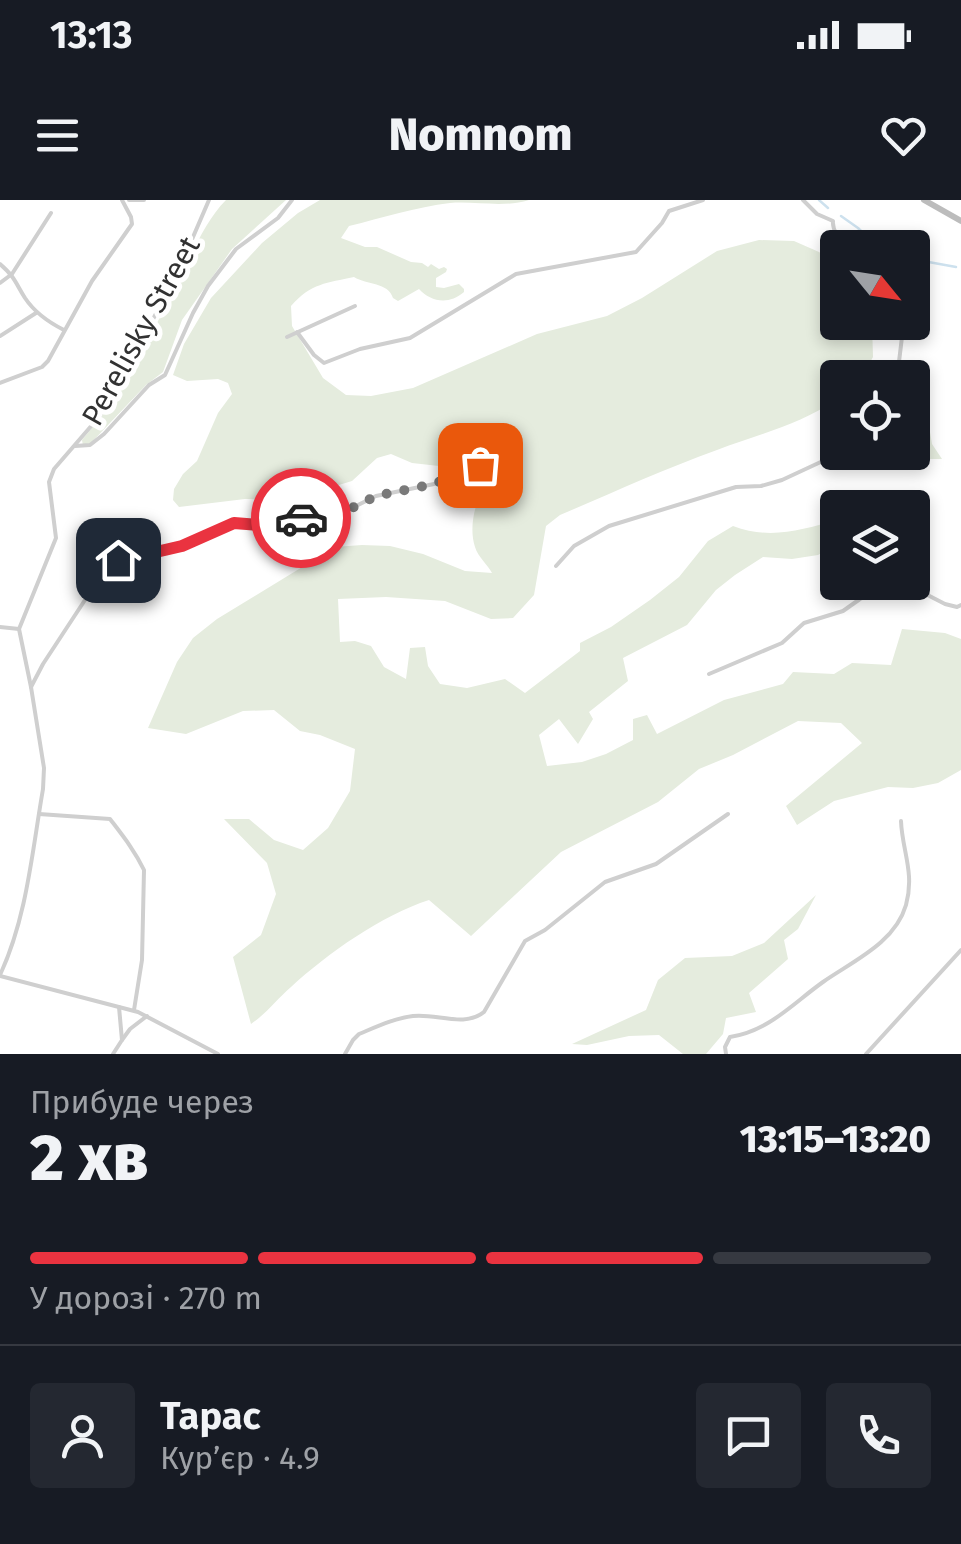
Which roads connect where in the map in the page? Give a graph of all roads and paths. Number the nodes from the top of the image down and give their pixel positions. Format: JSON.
{"nodes":[{"id":1,"x":126,"y":200,"type":"edge"},
{"id":2,"x":144,"y":200,"type":"edge"},
{"id":3,"x":210,"y":200,"type":"edge"},
{"id":4,"x":292,"y":200,"type":"edge"},
{"id":5,"x":703,"y":200,"type":"edge"},
{"id":6,"x":803,"y":200,"type":"edge"},
{"id":7,"x":924,"y":200,"type":"edge"},
{"id":8,"x":51,"y":213,"type":"dead end"},
{"id":9,"x":961,"y":221,"type":"edge"},
{"id":10,"x":834,"y":230,"type":"edge"},
{"id":11,"x":0,"y":264,"type":"edge"},
{"id":12,"x":12,"y":274,"type":"junction"},
{"id":13,"x":0,"y":283,"type":"edge"},
{"id":14,"x":355,"y":306,"type":"dead end"},
{"id":15,"x":36,"y":313,"type":"junction"},
{"id":16,"x":64,"y":330,"type":"junction"},
{"id":17,"x":297,"y":332,"type":"junction"},
{"id":18,"x":0,"y":336,"type":"edge"},
{"id":19,"x":287,"y":336,"type":"dead end"},
{"id":20,"x":0,"y":383,"type":"edge"},
{"id":21,"x":75,"y":446,"type":"junction"},
{"id":22,"x":503,"y":451,"type":"dead end"},
{"id":23,"x":820,"y":462,"type":"edge"},
{"id":24,"x":556,"y":566,"type":"dead end"},
{"id":25,"x":961,"y":605,"type":"edge"},
{"id":26,"x":0,"y":627,"type":"edge"},
{"id":27,"x":19,"y":629,"type":"junction"},
{"id":28,"x":709,"y":674,"type":"dead end"},
{"id":29,"x":31,"y":687,"type":"junction"},
{"id":30,"x":39,"y":814,"type":"junction"},
{"id":31,"x":728,"y":814,"type":"dead end"},
{"id":32,"x":901,"y":820,"type":"dead end"},
{"id":33,"x":961,"y":950,"type":"edge"},
{"id":34,"x":0,"y":976,"type":"edge"},
{"id":35,"x":120,"y":1007,"type":"junction"},
{"id":36,"x":134,"y":1010,"type":"junction"},
{"id":37,"x":147,"y":1016,"type":"junction"},
{"id":38,"x":122,"y":1040,"type":"junction"},
{"id":39,"x":113,"y":1054,"type":"edge"},
{"id":40,"x":218,"y":1054,"type":"edge"},
{"id":41,"x":345,"y":1054,"type":"edge"},
{"id":42,"x":726,"y":1054,"type":"edge"},
{"id":43,"x":866,"y":1054,"type":"edge"}],
"edges":[{"from":1,"to":2,"type":"street"},
{"from":1,"to":16,"type":"street"},
{"from":3,"to":21,"type":"street","name":"Perelisky Street"},
{"from":4,"to":21,"type":"street"},
{"from":5,"to":17,"type":"street"},
{"from":6,"to":10,"type":"street"},
{"from":7,"to":9,"type":"main road"},
{"from":8,"to":12,"type":"street"},
{"from":11,"to":12,"type":"street"},
{"from":12,"to":13,"type":"street"},
{"from":12,"to":15,"type":"street"},
{"from":14,"to":17,"type":"street"},
{"from":15,"to":16,"type":"street"},
{"from":15,"to":18,"type":"street"},
{"from":16,"to":20,"type":"street"},
{"from":17,"to":19,"type":"street"},
{"from":21,"to":27,"type":"street","name":"Perelisky Street"},
{"from":22,"to":29,"type":"street"},
{"from":23,"to":24,"type":"street"},
{"from":25,"to":28,"type":"street"},
{"from":26,"to":27,"type":"street"},
{"from":27,"to":29,"type":"street"},
{"from":29,"to":30,"type":"street"},
{"from":30,"to":34,"type":"street"},
{"from":30,"to":36,"type":"street"},
{"from":31,"to":41,"type":"street"},
{"from":32,"to":42,"type":"street"},
{"from":33,"to":43,"type":"street"},
{"from":34,"to":35,"type":"street"},
{"from":35,"to":36,"type":"street"},
{"from":35,"to":38,"type":"street"},
{"from":36,"to":37,"type":"street"},
{"from":37,"to":38,"type":"street"},
{"from":37,"to":40,"type":"street"},
{"from":38,"to":39,"type":"street"}]}
